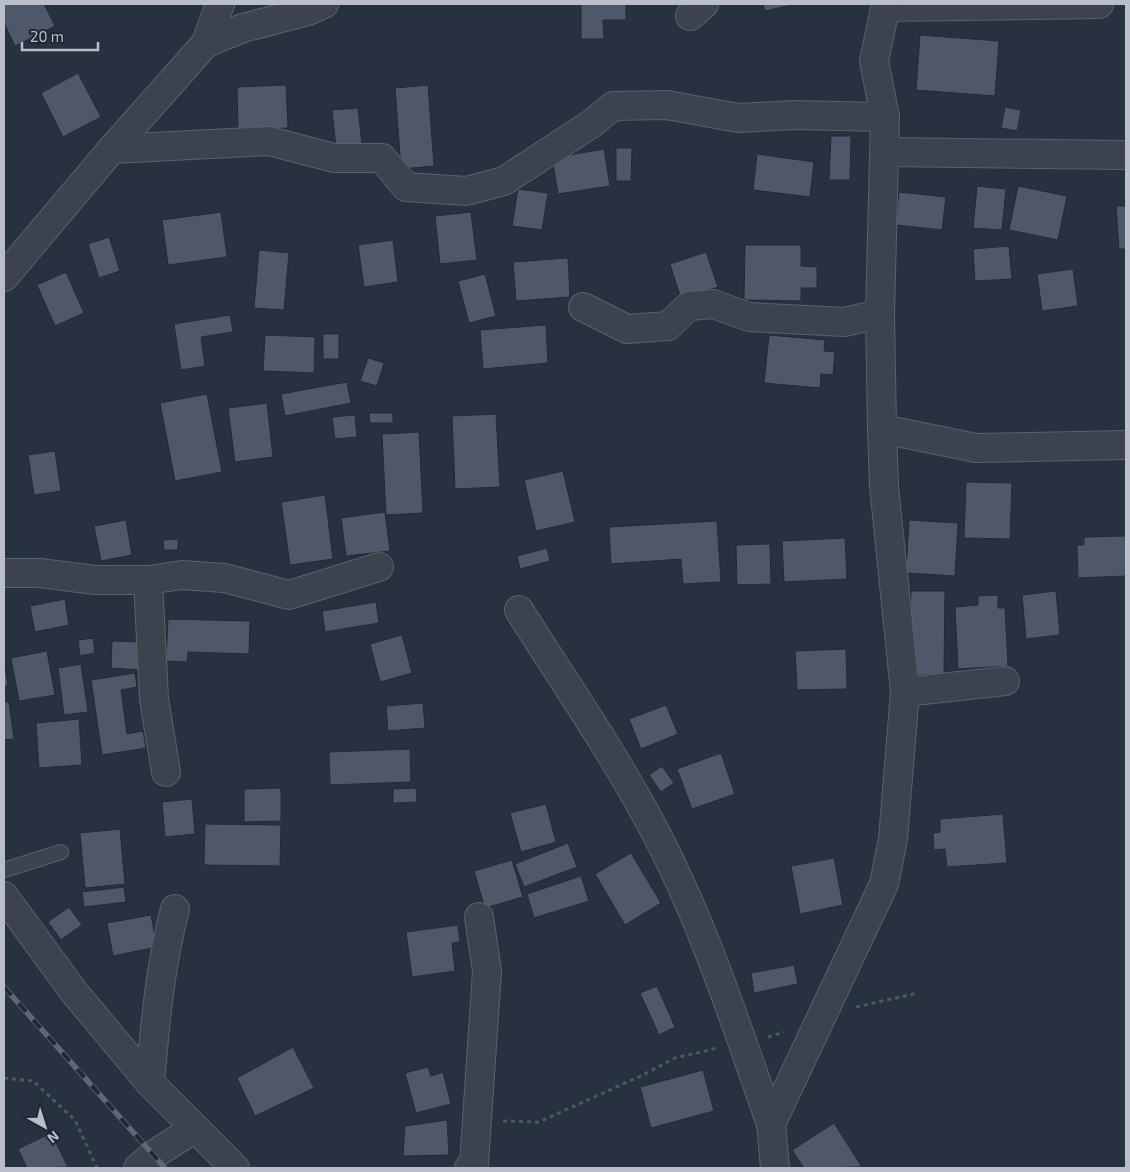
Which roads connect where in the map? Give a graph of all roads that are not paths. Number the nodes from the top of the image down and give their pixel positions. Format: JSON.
{"nodes":[{"id":1,"x":220,"y":4,"type":"edge"},
{"id":2,"x":324,"y":4,"type":"edge"},
{"id":3,"x":1099,"y":4,"type":"edge"},
{"id":4,"x":886,"y":5,"type":"edge"},
{"id":5,"x":206,"y":43,"type":"junction"},
{"id":6,"x":885,"y":117,"type":"junction"},
{"id":7,"x":112,"y":149,"type":"junction"},
{"id":8,"x":886,"y":152,"type":"junction"},
{"id":9,"x":1126,"y":155,"type":"edge"},
{"id":10,"x":4,"y":277,"type":"edge"},
{"id":11,"x":583,"y":307,"type":"dead end"},
{"id":12,"x":880,"y":314,"type":"junction"},
{"id":13,"x":882,"y":429,"type":"junction"},
{"id":14,"x":1126,"y":445,"type":"edge"},
{"id":15,"x":379,"y":567,"type":"dead end"},
{"id":16,"x":4,"y":573,"type":"edge"},
{"id":17,"x":148,"y":580,"type":"junction"},
{"id":18,"x":518,"y":610,"type":"dead end"},
{"id":19,"x":1005,"y":681,"type":"dead end"},
{"id":20,"x":905,"y":692,"type":"junction"},
{"id":21,"x":166,"y":772,"type":"dead end"},
{"id":22,"x":61,"y":852,"type":"dead end"},
{"id":23,"x":4,"y":870,"type":"edge"},
{"id":24,"x":4,"y":896,"type":"edge"},
{"id":25,"x":175,"y":909,"type":"dead end"},
{"id":26,"x":479,"y":917,"type":"dead end"},
{"id":27,"x":150,"y":1083,"type":"junction"},
{"id":28,"x":771,"y":1124,"type":"junction"},
{"id":29,"x":194,"y":1129,"type":"junction"},
{"id":30,"x":138,"y":1168,"type":"edge"},
{"id":31,"x":235,"y":1168,"type":"edge"},
{"id":32,"x":470,"y":1168,"type":"edge"},
{"id":33,"x":775,"y":1168,"type":"edge"}],
"edges":[{"from":1,"to":5,"type":"street"},
{"from":2,"to":5,"type":"street"},
{"from":3,"to":4,"type":"street"},
{"from":4,"to":6,"type":"street"},
{"from":5,"to":7,"type":"street"},
{"from":6,"to":7,"type":"street"},
{"from":6,"to":8,"type":"street"},
{"from":7,"to":10,"type":"street"},
{"from":8,"to":9,"type":"street"},
{"from":8,"to":12,"type":"street"},
{"from":11,"to":12,"type":"street"},
{"from":12,"to":13,"type":"street"},
{"from":13,"to":14,"type":"street"},
{"from":13,"to":20,"type":"street"},
{"from":15,"to":17,"type":"street"},
{"from":16,"to":17,"type":"street"},
{"from":17,"to":21,"type":"street"},
{"from":18,"to":28,"type":"street"},
{"from":19,"to":20,"type":"street"},
{"from":20,"to":28,"type":"street"},
{"from":22,"to":23,"type":"lane"},
{"from":24,"to":27,"type":"street"},
{"from":25,"to":27,"type":"street"},
{"from":26,"to":32,"type":"street"},
{"from":27,"to":29,"type":"street"},
{"from":28,"to":33,"type":"street"},
{"from":29,"to":30,"type":"street"},
{"from":29,"to":31,"type":"street"}]}
